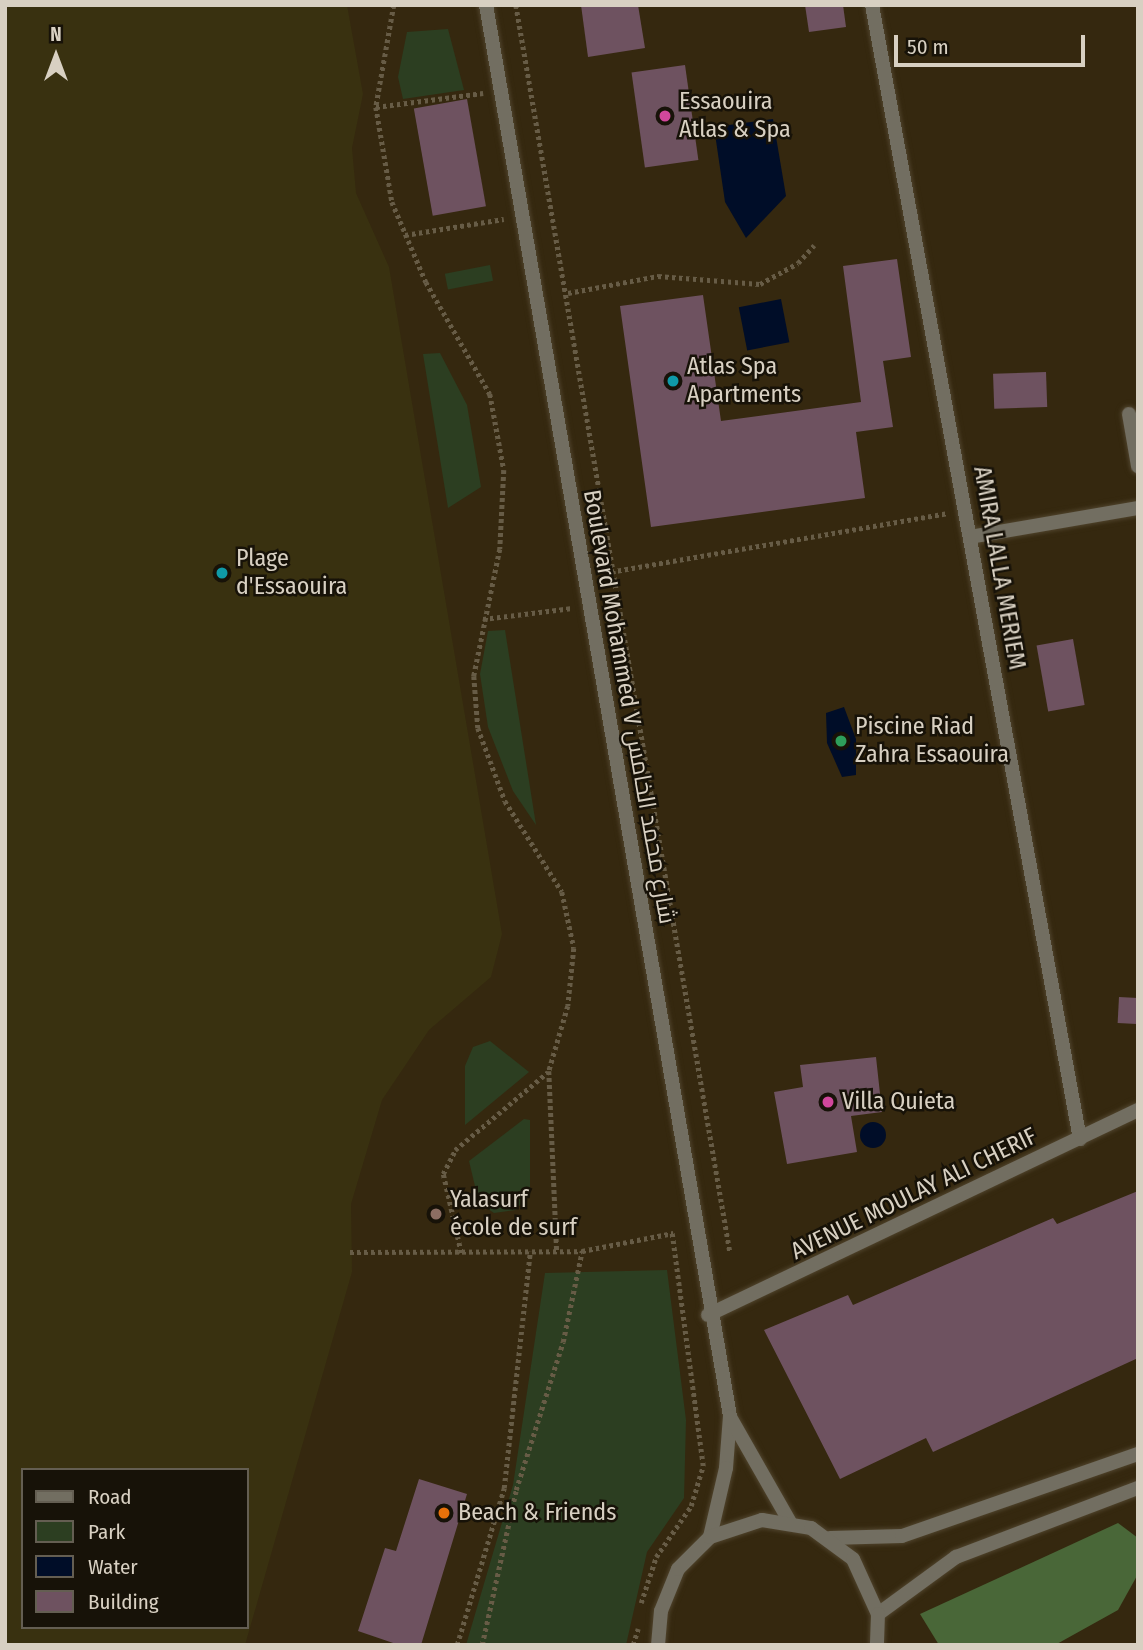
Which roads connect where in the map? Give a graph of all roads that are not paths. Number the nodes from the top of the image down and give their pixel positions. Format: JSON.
{"nodes":[{"id":1,"x":486,"y":5,"type":"edge"},
{"id":2,"x":872,"y":5,"type":"edge"},
{"id":3,"x":1129,"y":414,"type":"dead end"},
{"id":4,"x":1138,"y":466,"type":"edge"},
{"id":5,"x":1138,"y":508,"type":"edge"},
{"id":6,"x":970,"y":537,"type":"junction"},
{"id":7,"x":1138,"y":1110,"type":"edge"},
{"id":8,"x":1080,"y":1139,"type":"junction"},
{"id":9,"x":708,"y":1314,"type":"junction"},
{"id":10,"x":730,"y":1416,"type":"junction"},
{"id":11,"x":1138,"y":1454,"type":"edge"},
{"id":12,"x":1138,"y":1488,"type":"edge"},
{"id":13,"x":790,"y":1522,"type":"junction"},
{"id":14,"x":710,"y":1537,"type":"junction"},
{"id":15,"x":830,"y":1538,"type":"junction"},
{"id":16,"x":878,"y":1614,"type":"junction"},
{"id":17,"x":660,"y":1641,"type":"edge"},
{"id":18,"x":877,"y":1645,"type":"edge"}],
"edges":[{"from":1,"to":9,"type":"street","name":"Boulevard Mohammed V شارع محمد الخامس"},
{"from":2,"to":6,"type":"street","name":"AMIRA LALLA MERIEM"},
{"from":3,"to":4,"type":"street"},
{"from":5,"to":6,"type":"street"},
{"from":6,"to":8,"type":"street","name":"AMIRA LALLA MERIEM"},
{"from":7,"to":8,"type":"street","name":"AVENUE MOULAY ALI CHERIF"},
{"from":8,"to":9,"type":"street","name":"AVENUE MOULAY ALI CHERIF"},
{"from":9,"to":10,"type":"street","name":"Boulevard Mohammed V شارع محمد الخامس"},
{"from":10,"to":13,"type":"street"},
{"from":10,"to":14,"type":"street"},
{"from":11,"to":15,"type":"street"},
{"from":12,"to":16,"type":"street"},
{"from":13,"to":14,"type":"street"},
{"from":13,"to":15,"type":"street"},
{"from":14,"to":17,"type":"street"},
{"from":15,"to":16,"type":"street"},
{"from":16,"to":18,"type":"street"}]}
